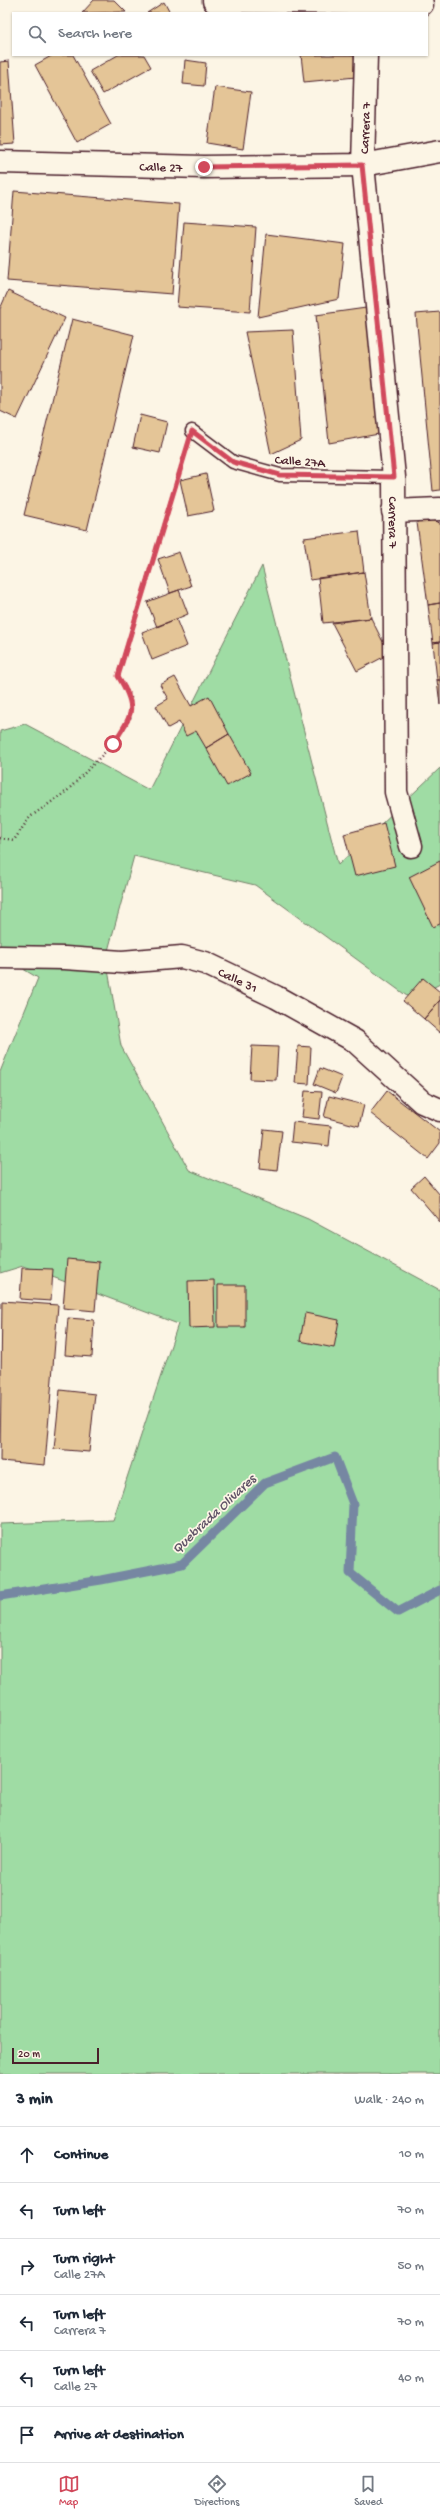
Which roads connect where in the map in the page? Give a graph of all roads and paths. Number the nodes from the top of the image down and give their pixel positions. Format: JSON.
{"nodes":[{"id":1,"x":214,"y":1,"type":"dead end"},
{"id":2,"x":422,"y":4,"type":"dead end"},
{"id":3,"x":367,"y":8,"type":"edge"},
{"id":4,"x":366,"y":56,"type":"edge"},
{"id":5,"x":440,"y":152,"type":"edge"},
{"id":6,"x":0,"y":162,"type":"edge"},
{"id":7,"x":362,"y":165,"type":"junction"},
{"id":8,"x":192,"y":431,"type":"joint"},
{"id":9,"x":394,"y":477,"type":"junction"},
{"id":10,"x":440,"y":509,"type":"edge"},
{"id":11,"x":394,"y":512,"type":"junction"},
{"id":12,"x":0,"y":838,"type":"edge"},
{"id":13,"x":411,"y":846,"type":"dead end"},
{"id":14,"x":0,"y":957,"type":"edge"},
{"id":15,"x":440,"y":1110,"type":"edge"}],
"edges":[{"from":1,"to":3,"type":"street"},
{"from":2,"to":3,"type":"street"},
{"from":4,"to":7,"type":"street","name":"Carrera 7"},
{"from":5,"to":7,"type":"street","name":"Calle 27"},
{"from":6,"to":7,"type":"street","name":"Calle 27"},
{"from":7,"to":9,"type":"street","name":"Carrera 7"},
{"from":8,"to":9,"type":"lane","name":"Calle 27A"},
{"from":8,"to":12,"type":"path"},
{"from":9,"to":11,"type":"street","name":"Carrera 7"},
{"from":10,"to":11,"type":"street"},
{"from":11,"to":13,"type":"street","name":"Carrera 7"},
{"from":14,"to":15,"type":"street","name":"Calle 31"}]}
